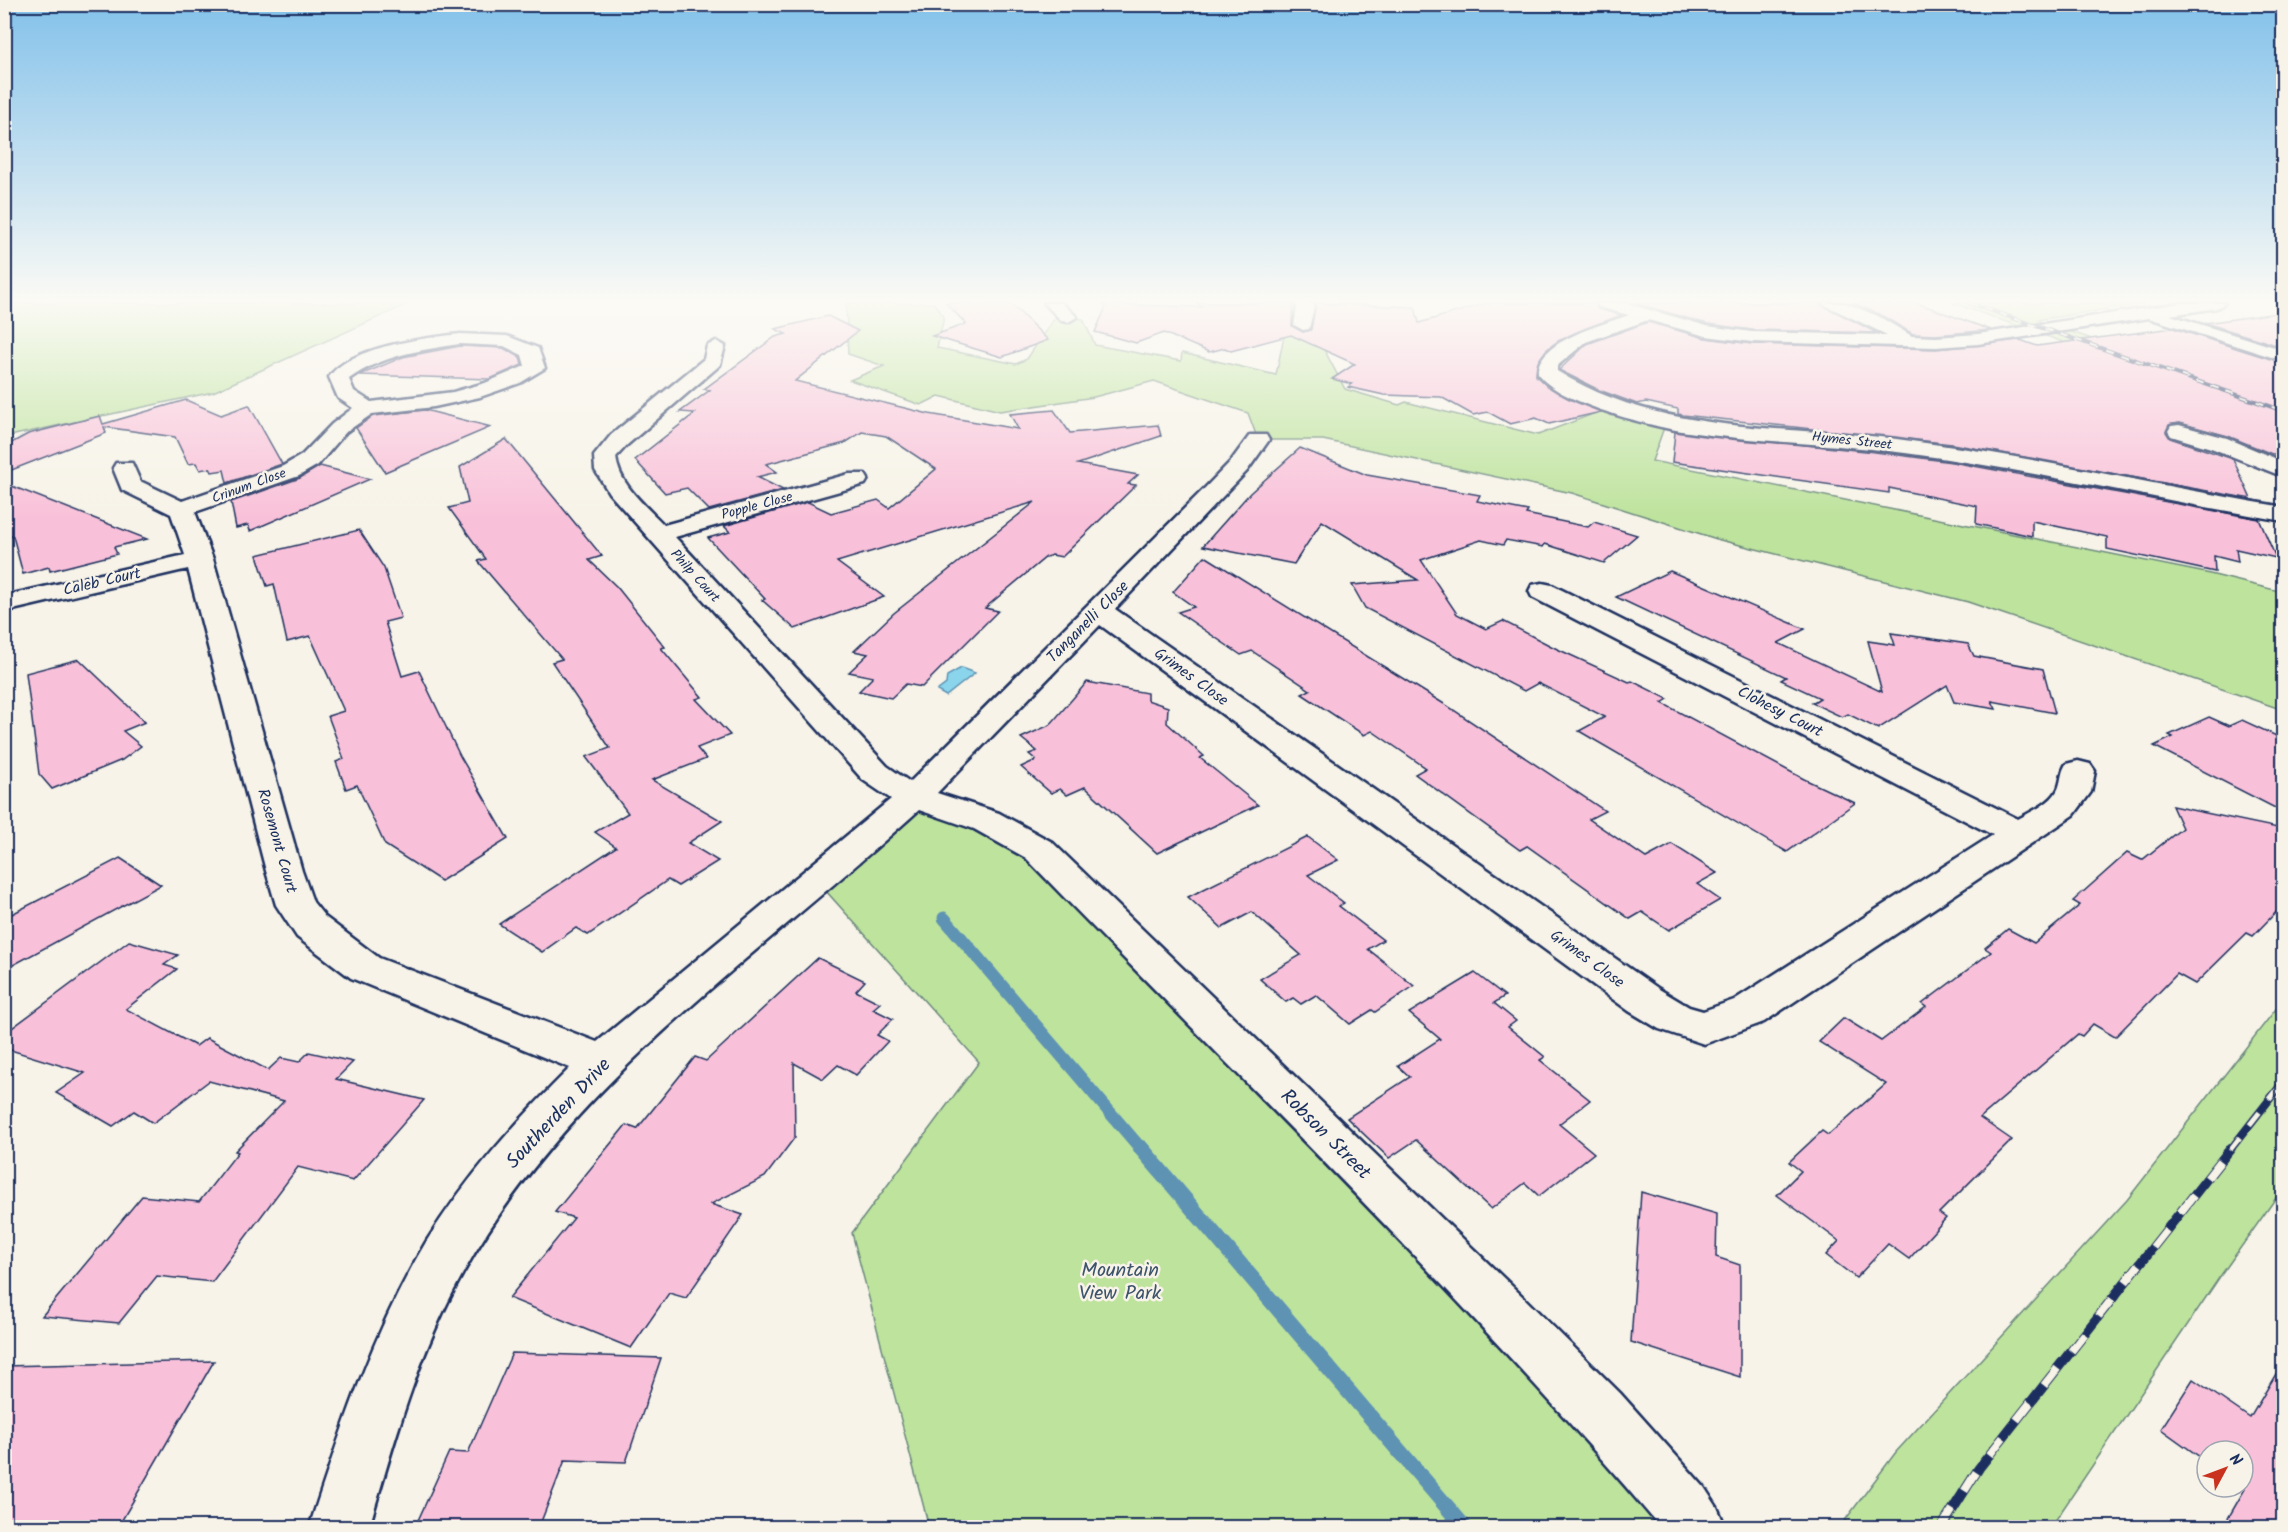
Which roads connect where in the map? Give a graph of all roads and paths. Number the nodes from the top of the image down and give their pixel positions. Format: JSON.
{"nodes":[{"id":1,"x":343,"y":374,"type":"edge"},
{"id":2,"x":523,"y":374,"type":"edge"},
{"id":3,"x":696,"y":374,"type":"edge"},
{"id":4,"x":1548,"y":374,"type":"edge"},
{"id":5,"x":367,"y":408,"type":"junction"},
{"id":6,"x":2178,"y":431,"type":"dead end"},
{"id":7,"x":1258,"y":440,"type":"dead end"},
{"id":8,"x":124,"y":468,"type":"dead end"},
{"id":9,"x":2283,"y":470,"type":"edge"},
{"id":10,"x":857,"y":479,"type":"dead end"},
{"id":11,"x":181,"y":509,"type":"junction"},
{"id":12,"x":2283,"y":514,"type":"edge"},
{"id":13,"x":657,"y":534,"type":"junction"},
{"id":14,"x":200,"y":559,"type":"junction"},
{"id":15,"x":1542,"y":591,"type":"dead end"},
{"id":16,"x":4,"y":604,"type":"edge"},
{"id":17,"x":1099,"y":611,"type":"junction"},
{"id":18,"x":2078,"y":771,"type":"dead end"},
{"id":19,"x":912,"y":798,"type":"junction"},
{"id":20,"x":2019,"y":834,"type":"junction"},
{"id":21,"x":604,"y":1063,"type":"junction"},
{"id":22,"x":339,"y":1527,"type":"edge"},
{"id":23,"x":1696,"y":1527,"type":"edge"}],
"edges":[{"from":1,"to":5,"type":"street"},
{"from":2,"to":5,"type":"street"},
{"from":3,"to":13,"type":"street","name":"Philp Court"},
{"from":4,"to":12,"type":"street","name":"Hymes Street"},
{"from":5,"to":11,"type":"street","name":"Crinum Close"},
{"from":6,"to":9,"type":"street"},
{"from":7,"to":17,"type":"street","name":"Tanganelli Close"},
{"from":8,"to":11,"type":"street"},
{"from":10,"to":13,"type":"street","name":"Popple Close"},
{"from":11,"to":14,"type":"street","name":"Rosemont Court"},
{"from":13,"to":19,"type":"street","name":"Philp Court"},
{"from":14,"to":16,"type":"street","name":"Caleb Court"},
{"from":14,"to":21,"type":"street","name":"Rosemont Court"},
{"from":15,"to":20,"type":"street","name":"Clohesy Court"},
{"from":17,"to":19,"type":"street","name":"Tanganelli Close"},
{"from":17,"to":20,"type":"street","name":"Grimes Close"},
{"from":18,"to":20,"type":"street","name":"Grimes Close"},
{"from":19,"to":21,"type":"street","name":"Southerden Drive"},
{"from":19,"to":23,"type":"street","name":"Robson Street"},
{"from":21,"to":22,"type":"street","name":"Southerden Drive"}]}
